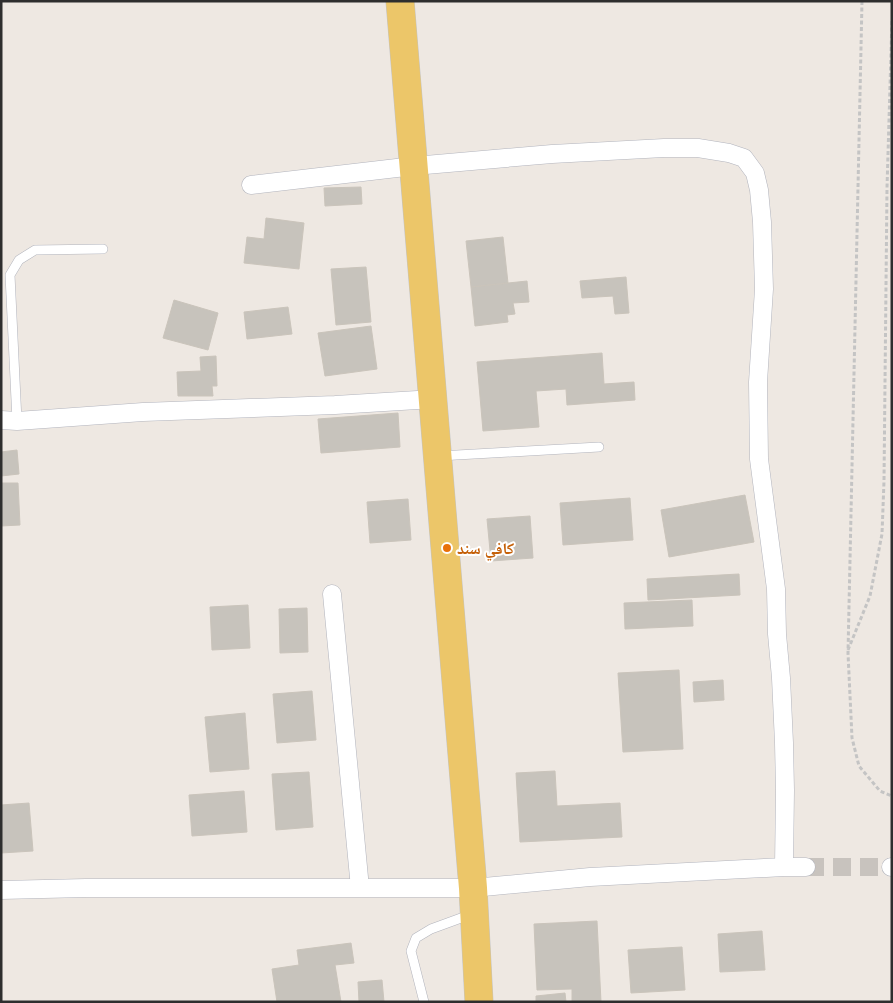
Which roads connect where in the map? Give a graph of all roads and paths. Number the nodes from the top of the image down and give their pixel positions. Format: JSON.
{"nodes":[{"id":1,"x":400,"y":1,"type":"edge"},
{"id":2,"x":862,"y":1,"type":"edge"},
{"id":3,"x":892,"y":19,"type":"edge"},
{"id":4,"x":414,"y":166,"type":"junction"},
{"id":5,"x":251,"y":185,"type":"dead end"},
{"id":6,"x":103,"y":249,"type":"dead end"},
{"id":7,"x":434,"y":399,"type":"junction"},
{"id":8,"x":9,"y":420,"type":"edge"},
{"id":9,"x":599,"y":447,"type":"dead end"},
{"id":10,"x":438,"y":456,"type":"junction"},
{"id":11,"x":332,"y":594,"type":"dead end"},
{"id":12,"x":848,"y":653,"type":"junction"},
{"id":13,"x":892,"y":796,"type":"edge"},
{"id":14,"x":784,"y":867,"type":"junction"},
{"id":15,"x":806,"y":867,"type":"tunnel mouth"},
{"id":16,"x":360,"y":888,"type":"junction"},
{"id":17,"x":1,"y":890,"type":"edge"},
{"id":18,"x":474,"y":901,"type":"junction"},
{"id":19,"x":424,"y":1002,"type":"edge"},
{"id":20,"x":479,"y":1002,"type":"edge"}],
"edges":[{"from":1,"to":4,"type":"main road"},
{"from":2,"to":12,"type":"path"},
{"from":3,"to":12,"type":"path"},
{"from":4,"to":5,"type":"street"},
{"from":4,"to":7,"type":"main road"},
{"from":4,"to":14,"type":"street"},
{"from":6,"to":8,"type":"lane"},
{"from":7,"to":8,"type":"street"},
{"from":7,"to":10,"type":"main road"},
{"from":9,"to":10,"type":"lane"},
{"from":10,"to":18,"type":"main road"},
{"from":11,"to":16,"type":"street"},
{"from":12,"to":13,"type":"path"},
{"from":14,"to":15,"type":"street"},
{"from":14,"to":18,"type":"street"},
{"from":16,"to":17,"type":"street"},
{"from":16,"to":18,"type":"street"},
{"from":18,"to":19,"type":"lane"},
{"from":18,"to":20,"type":"main road"}]}
